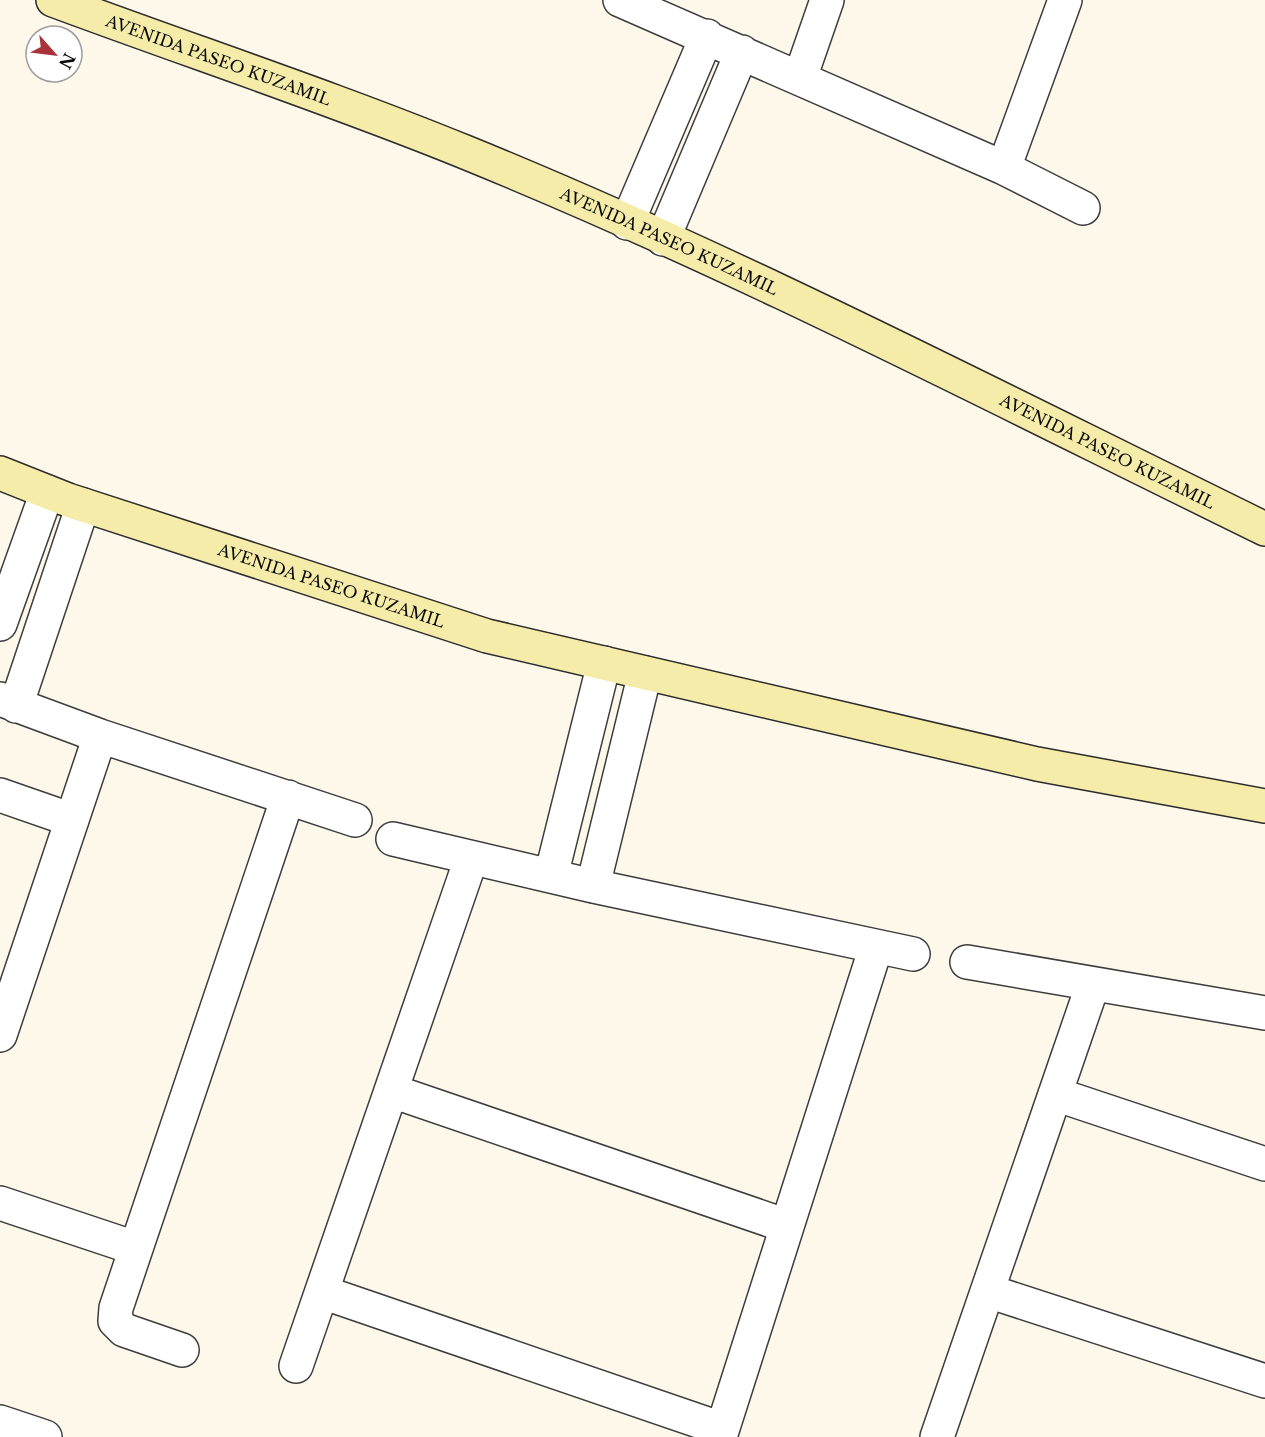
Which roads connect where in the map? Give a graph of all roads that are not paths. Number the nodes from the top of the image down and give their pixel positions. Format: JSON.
{"nodes":[{"id":1,"x":53,"y":0,"type":"edge"},
{"id":2,"x":620,"y":0,"type":"edge"},
{"id":3,"x":827,"y":0,"type":"edge"},
{"id":4,"x":1065,"y":0,"type":"edge"},
{"id":5,"x":707,"y":36,"type":"junction"},
{"id":6,"x":742,"y":52,"type":"junction"},
{"id":7,"x":800,"y":78,"type":"junction"},
{"id":8,"x":1004,"y":168,"type":"junction"},
{"id":9,"x":1083,"y":208,"type":"dead end"},
{"id":10,"x":627,"y":223,"type":"junction"},
{"id":11,"x":663,"y":239,"type":"junction"},
{"id":12,"x":0,"y":473,"type":"edge"},
{"id":13,"x":47,"y":492,"type":"junction"},
{"id":14,"x":83,"y":505,"type":"junction"},
{"id":15,"x":1265,"y":530,"type":"edge"},
{"id":16,"x":0,"y":624,"type":"edge"},
{"id":17,"x":604,"y":663,"type":"junction"},
{"id":18,"x":645,"y":673,"type":"junction"},
{"id":19,"x":8,"y":703,"type":"edge"},
{"id":20,"x":100,"y":736,"type":"junction"},
{"id":21,"x":0,"y":795,"type":"edge"},
{"id":22,"x":288,"y":797,"type":"junction"},
{"id":23,"x":1265,"y":806,"type":"edge"},
{"id":24,"x":72,"y":820,"type":"junction"},
{"id":25,"x":355,"y":820,"type":"dead end"},
{"id":26,"x":393,"y":839,"type":"dead end"},
{"id":27,"x":471,"y":859,"type":"junction"},
{"id":28,"x":551,"y":876,"type":"junction"},
{"id":29,"x":593,"y":886,"type":"junction"},
{"id":30,"x":876,"y":947,"type":"junction"},
{"id":31,"x":913,"y":954,"type":"dead end"},
{"id":32,"x":967,"y":962,"type":"dead end"},
{"id":33,"x":1093,"y":984,"type":"junction"},
{"id":34,"x":6,"y":998,"type":"edge"},
{"id":35,"x":1265,"y":1012,"type":"edge"},
{"id":36,"x":0,"y":1035,"type":"edge"},
{"id":37,"x":392,"y":1091,"type":"junction"},
{"id":38,"x":1055,"y":1094,"type":"junction"},
{"id":39,"x":1265,"y":1164,"type":"edge"},
{"id":40,"x":0,"y":1203,"type":"edge"},
{"id":41,"x":787,"y":1226,"type":"junction"},
{"id":42,"x":135,"y":1248,"type":"junction"},
{"id":43,"x":988,"y":1291,"type":"junction"},
{"id":44,"x":322,"y":1292,"type":"junction"},
{"id":45,"x":182,"y":1350,"type":"dead end"},
{"id":46,"x":296,"y":1366,"type":"dead end"},
{"id":47,"x":1265,"y":1381,"type":"edge"},
{"id":48,"x":0,"y":1422,"type":"edge"},
{"id":49,"x":721,"y":1433,"type":"edge"},
{"id":50,"x":45,"y":1437,"type":"edge"},
{"id":51,"x":937,"y":1437,"type":"edge"}],
"edges":[{"from":1,"to":10,"type":"main road","name":"AVENIDA PASEO KUZAMIL"},
{"from":2,"to":5,"type":"street"},
{"from":3,"to":7,"type":"street"},
{"from":4,"to":8,"type":"street"},
{"from":5,"to":6,"type":"street"},
{"from":5,"to":10,"type":"street"},
{"from":6,"to":7,"type":"street"},
{"from":6,"to":11,"type":"street"},
{"from":7,"to":8,"type":"street"},
{"from":8,"to":9,"type":"street"},
{"from":10,"to":11,"type":"main road","name":"AVENIDA PASEO KUZAMIL"},
{"from":11,"to":15,"type":"main road","name":"AVENIDA PASEO KUZAMIL"},
{"from":12,"to":13,"type":"main road","name":"AVENIDA PASEO KUZAMIL"},
{"from":13,"to":14,"type":"main road","name":"AVENIDA PASEO KUZAMIL"},
{"from":13,"to":16,"type":"street"},
{"from":14,"to":17,"type":"main road","name":"AVENIDA PASEO KUZAMIL"},
{"from":14,"to":19,"type":"street"},
{"from":17,"to":18,"type":"main road","name":"AVENIDA PASEO KUZAMIL"},
{"from":17,"to":28,"type":"street"},
{"from":18,"to":23,"type":"main road","name":"AVENIDA PASEO KUZAMIL"},
{"from":18,"to":29,"type":"street"},
{"from":19,"to":20,"type":"street"},
{"from":20,"to":22,"type":"street"},
{"from":20,"to":24,"type":"street"},
{"from":21,"to":24,"type":"street"},
{"from":22,"to":25,"type":"street"},
{"from":22,"to":42,"type":"street"},
{"from":24,"to":34,"type":"street"},
{"from":26,"to":27,"type":"street"},
{"from":27,"to":28,"type":"street"},
{"from":27,"to":37,"type":"street"},
{"from":28,"to":29,"type":"street"},
{"from":29,"to":30,"type":"street"},
{"from":30,"to":31,"type":"street"},
{"from":30,"to":41,"type":"street"},
{"from":32,"to":33,"type":"street"},
{"from":33,"to":35,"type":"street"},
{"from":33,"to":38,"type":"street"},
{"from":34,"to":36,"type":"street"},
{"from":37,"to":41,"type":"street"},
{"from":37,"to":44,"type":"street"},
{"from":38,"to":39,"type":"street"},
{"from":38,"to":43,"type":"street"},
{"from":40,"to":42,"type":"street"},
{"from":41,"to":49,"type":"street"},
{"from":42,"to":45,"type":"street"},
{"from":43,"to":47,"type":"street"},
{"from":43,"to":51,"type":"street"},
{"from":44,"to":46,"type":"street"},
{"from":44,"to":49,"type":"street"},
{"from":48,"to":50,"type":"street"}]}
